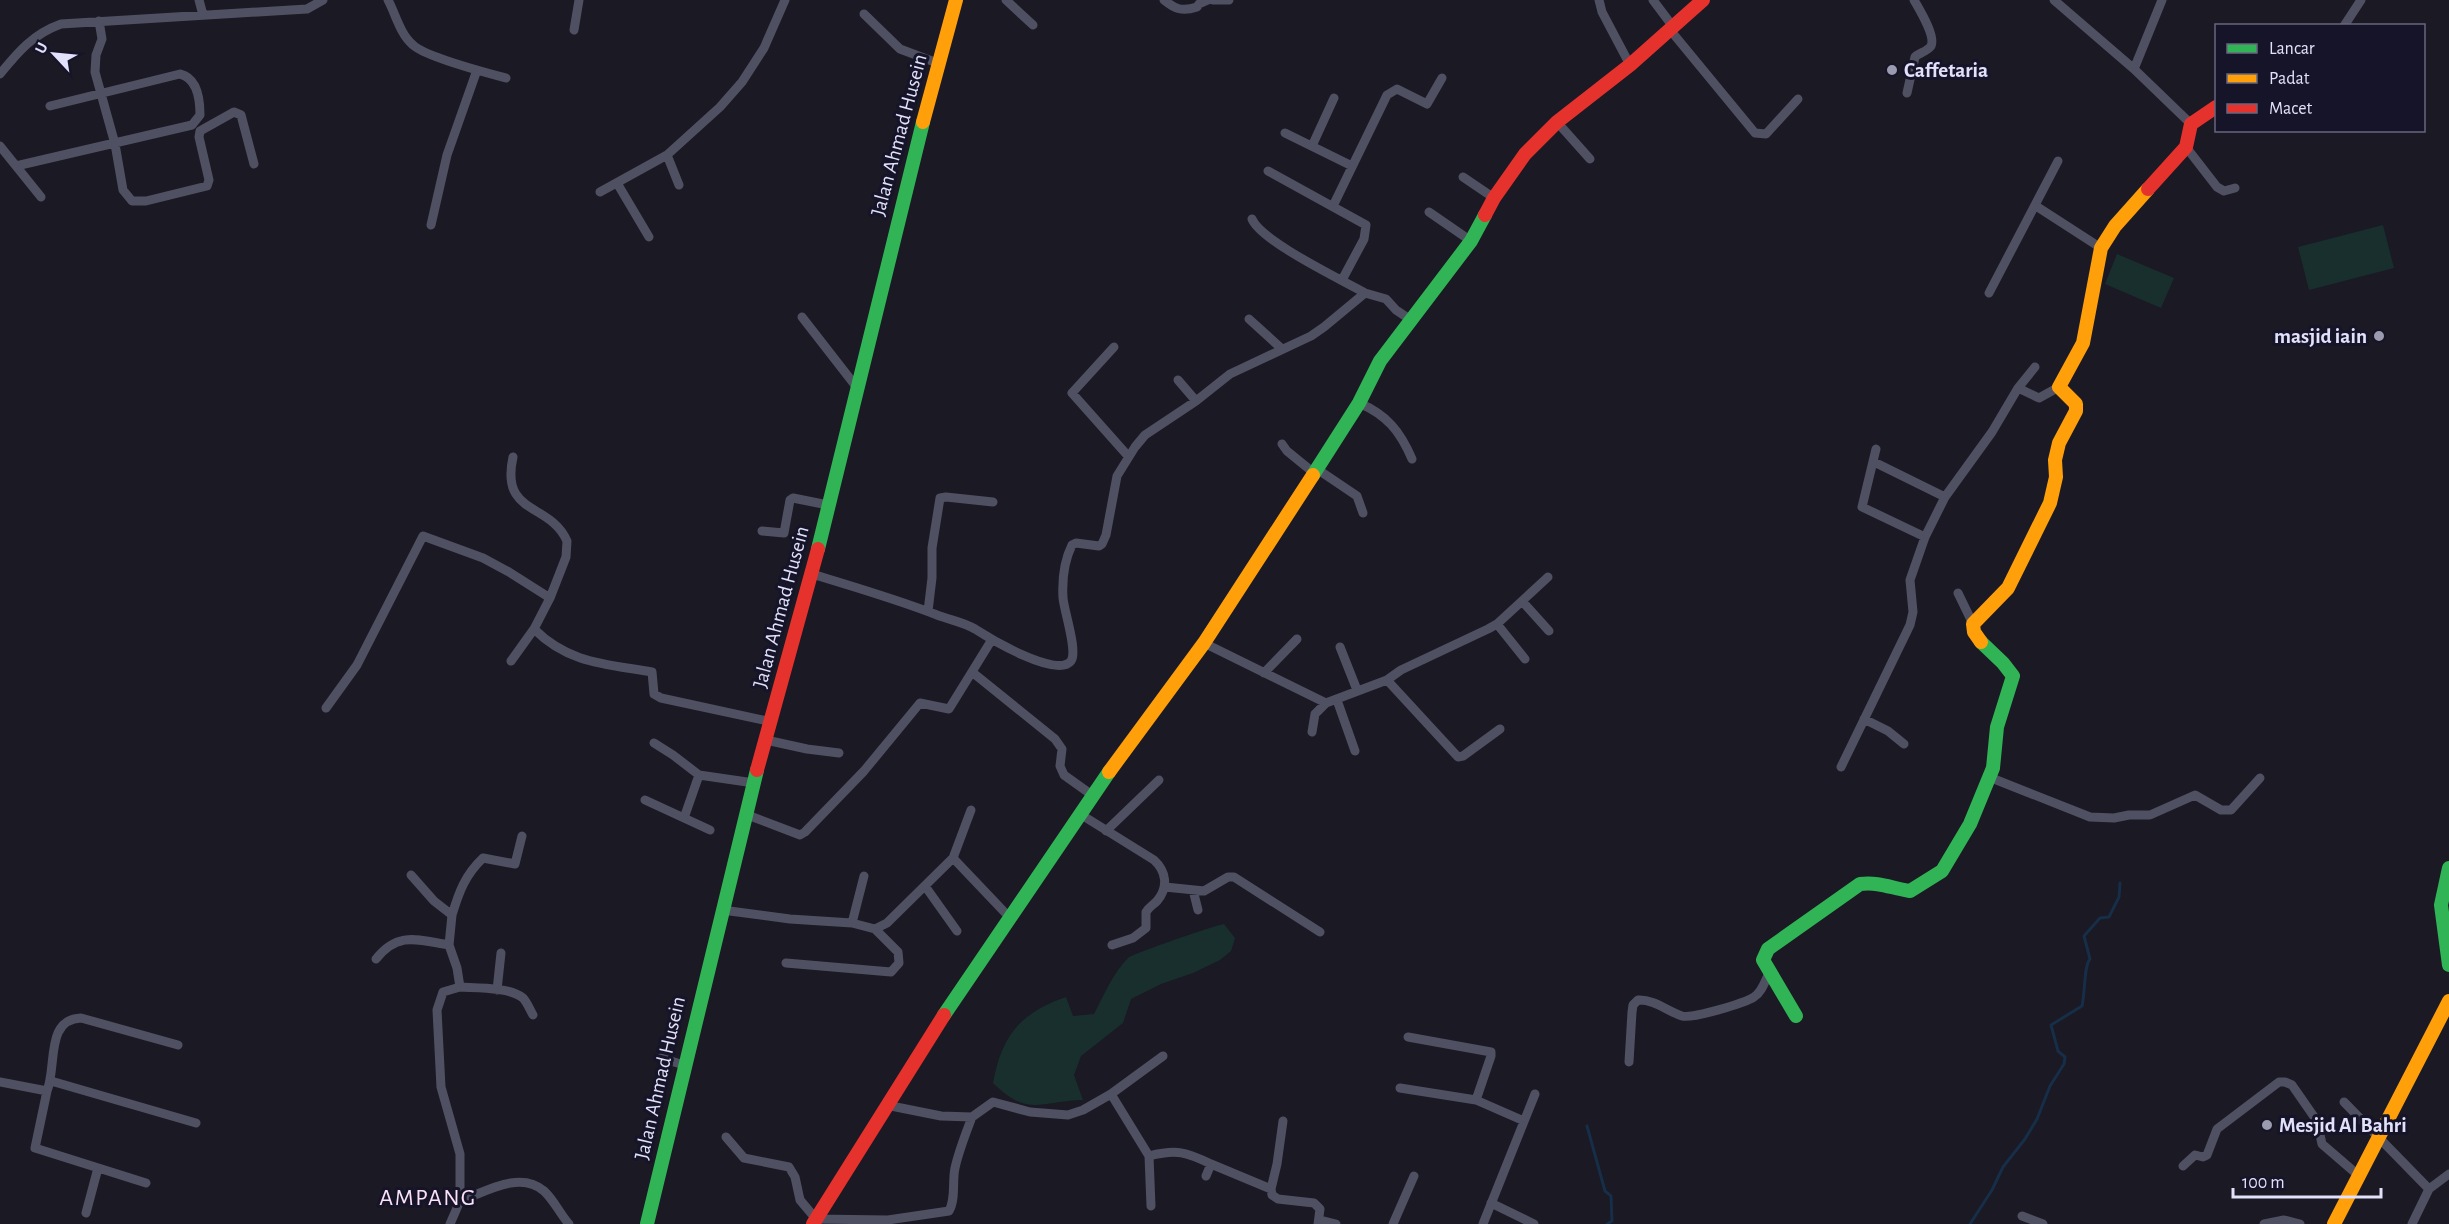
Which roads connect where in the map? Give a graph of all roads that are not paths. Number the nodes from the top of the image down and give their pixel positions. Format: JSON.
{"nodes":[{"id":1,"x":199,"y":0,"type":"edge"},
{"id":2,"x":323,"y":0,"type":"edge"},
{"id":3,"x":388,"y":0,"type":"edge"},
{"id":4,"x":579,"y":0,"type":"edge"},
{"id":5,"x":785,"y":0,"type":"edge"},
{"id":6,"x":956,"y":0,"type":"edge"},
{"id":7,"x":1006,"y":0,"type":"edge"},
{"id":8,"x":1164,"y":0,"type":"edge"},
{"id":9,"x":1208,"y":0,"type":"edge"},
{"id":10,"x":1213,"y":0,"type":"edge"},
{"id":11,"x":1229,"y":0,"type":"edge"},
{"id":12,"x":1599,"y":0,"type":"edge"},
{"id":13,"x":1653,"y":0,"type":"edge"},
{"id":14,"x":1702,"y":0,"type":"edge"},
{"id":15,"x":1914,"y":0,"type":"edge"},
{"id":16,"x":2054,"y":0,"type":"edge"},
{"id":17,"x":2162,"y":0,"type":"edge"},
{"id":18,"x":2361,"y":0,"type":"edge"},
{"id":19,"x":864,"y":14,"type":"dead end"},
{"id":20,"x":202,"y":15,"type":"junction"},
{"id":21,"x":99,"y":21,"type":"junction"},
{"id":22,"x":2345,"y":24,"type":"edge"},
{"id":23,"x":1033,"y":25,"type":"dead end"},
{"id":24,"x":574,"y":30,"type":"dead end"},
{"id":25,"x":1672,"y":30,"type":"junction"},
{"id":26,"x":940,"y":64,"type":"junction"},
{"id":27,"x":1630,"y":65,"type":"junction"},
{"id":28,"x":2134,"y":69,"type":"junction"},
{"id":29,"x":477,"y":70,"type":"junction"},
{"id":30,"x":0,"y":74,"type":"edge"},
{"id":31,"x":506,"y":78,"type":"dead end"},
{"id":32,"x":1442,"y":78,"type":"dead end"},
{"id":33,"x":100,"y":93,"type":"junction"},
{"id":34,"x":1907,"y":93,"type":"dead end"},
{"id":35,"x":1334,"y":98,"type":"dead end"},
{"id":36,"x":1798,"y":99,"type":"dead end"},
{"id":37,"x":50,"y":106,"type":"dead end"},
{"id":38,"x":2215,"y":108,"type":"edge"},
{"id":39,"x":1557,"y":122,"type":"junction"},
{"id":40,"x":2191,"y":124,"type":"junction"},
{"id":41,"x":1285,"y":133,"type":"dead end"},
{"id":42,"x":115,"y":144,"type":"junction"},
{"id":43,"x":0,"y":146,"type":"edge"},
{"id":44,"x":1312,"y":146,"type":"junction"},
{"id":45,"x":2186,"y":147,"type":"junction"},
{"id":46,"x":667,"y":155,"type":"junction"},
{"id":47,"x":1590,"y":159,"type":"dead end"},
{"id":48,"x":2058,"y":161,"type":"dead end"},
{"id":49,"x":254,"y":164,"type":"dead end"},
{"id":50,"x":16,"y":166,"type":"junction"},
{"id":51,"x":1352,"y":166,"type":"junction"},
{"id":52,"x":1268,"y":171,"type":"dead end"},
{"id":53,"x":1463,"y":177,"type":"dead end"},
{"id":54,"x":617,"y":183,"type":"junction"},
{"id":55,"x":679,"y":185,"type":"dead end"},
{"id":56,"x":2235,"y":188,"type":"dead end"},
{"id":57,"x":600,"y":192,"type":"dead end"},
{"id":58,"x":41,"y":197,"type":"dead end"},
{"id":59,"x":1494,"y":198,"type":"junction"},
{"id":60,"x":1333,"y":206,"type":"junction"},
{"id":61,"x":2036,"y":206,"type":"junction"},
{"id":62,"x":1429,"y":212,"type":"dead end"},
{"id":63,"x":1252,"y":219,"type":"dead end"},
{"id":64,"x":431,"y":225,"type":"dead end"},
{"id":65,"x":650,"y":237,"type":"dead end"},
{"id":66,"x":1471,"y":240,"type":"junction"},
{"id":67,"x":2101,"y":248,"type":"junction"},
{"id":68,"x":1342,"y":280,"type":"junction"},
{"id":69,"x":1365,"y":293,"type":"junction"},
{"id":70,"x":1989,"y":293,"type":"dead end"},
{"id":71,"x":802,"y":317,"type":"dead end"},
{"id":72,"x":1249,"y":320,"type":"dead end"},
{"id":73,"x":1411,"y":320,"type":"junction"},
{"id":74,"x":1114,"y":347,"type":"dead end"},
{"id":75,"x":1282,"y":349,"type":"junction"},
{"id":76,"x":2035,"y":367,"type":"dead end"},
{"id":77,"x":1178,"y":380,"type":"dead end"},
{"id":78,"x":2059,"y":387,"type":"junction"},
{"id":79,"x":2018,"y":388,"type":"junction"},
{"id":80,"x":858,"y":389,"type":"junction"},
{"id":81,"x":1196,"y":401,"type":"junction"},
{"id":82,"x":1359,"y":403,"type":"junction"},
{"id":83,"x":1282,"y":444,"type":"dead end"},
{"id":84,"x":1876,"y":449,"type":"dead end"},
{"id":85,"x":1128,"y":456,"type":"junction"},
{"id":86,"x":513,"y":457,"type":"dead end"},
{"id":87,"x":1412,"y":459,"type":"dead end"},
{"id":88,"x":1874,"y":462,"type":"junction"},
{"id":89,"x":1315,"y":471,"type":"junction"},
{"id":90,"x":1945,"y":496,"type":"junction"},
{"id":91,"x":993,"y":502,"type":"dead end"},
{"id":92,"x":828,"y":506,"type":"junction"},
{"id":93,"x":1363,"y":513,"type":"dead end"},
{"id":94,"x":762,"y":531,"type":"dead end"},
{"id":95,"x":1925,"y":537,"type":"junction"},
{"id":96,"x":812,"y":574,"type":"junction"},
{"id":97,"x":1548,"y":577,"type":"dead end"},
{"id":98,"x":1959,"y":593,"type":"dead end"},
{"id":99,"x":550,"y":598,"type":"junction"},
{"id":100,"x":1522,"y":601,"type":"junction"},
{"id":101,"x":928,"y":611,"type":"junction"},
{"id":102,"x":1497,"y":624,"type":"junction"},
{"id":103,"x":1973,"y":624,"type":"junction"},
{"id":104,"x":534,"y":629,"type":"junction"},
{"id":105,"x":1549,"y":631,"type":"dead end"},
{"id":106,"x":1297,"y":639,"type":"dead end"},
{"id":107,"x":991,"y":640,"type":"junction"},
{"id":108,"x":1204,"y":643,"type":"junction"},
{"id":109,"x":1340,"y":647,"type":"dead end"},
{"id":110,"x":1525,"y":659,"type":"dead end"},
{"id":111,"x":511,"y":661,"type":"dead end"},
{"id":112,"x":972,"y":672,"type":"junction"},
{"id":113,"x":1264,"y":673,"type":"junction"},
{"id":114,"x":1387,"y":680,"type":"junction"},
{"id":115,"x":1357,"y":690,"type":"junction"},
{"id":116,"x":1337,"y":700,"type":"junction"},
{"id":117,"x":1326,"y":703,"type":"junction"},
{"id":118,"x":326,"y":708,"type":"dead end"},
{"id":119,"x":1864,"y":719,"type":"junction"},
{"id":120,"x":772,"y":722,"type":"junction"},
{"id":121,"x":1500,"y":729,"type":"dead end"},
{"id":122,"x":1312,"y":732,"type":"dead end"},
{"id":123,"x":766,"y":740,"type":"junction"},
{"id":124,"x":654,"y":744,"type":"dead end"},
{"id":125,"x":1904,"y":744,"type":"dead end"},
{"id":126,"x":1355,"y":751,"type":"dead end"},
{"id":127,"x":839,"y":753,"type":"dead end"},
{"id":128,"x":1841,"y":767,"type":"dead end"},
{"id":129,"x":699,"y":775,"type":"junction"},
{"id":130,"x":1989,"y":777,"type":"junction"},
{"id":131,"x":2260,"y":778,"type":"dead end"},
{"id":132,"x":1159,"y":780,"type":"dead end"},
{"id":133,"x":754,"y":783,"type":"junction"},
{"id":134,"x":1092,"y":795,"type":"junction"},
{"id":135,"x":645,"y":800,"type":"dead end"},
{"id":136,"x":971,"y":810,"type":"dead end"},
{"id":137,"x":745,"y":814,"type":"junction"},
{"id":138,"x":1080,"y":814,"type":"junction"},
{"id":139,"x":684,"y":818,"type":"junction"},
{"id":140,"x":710,"y":830,"type":"dead end"},
{"id":141,"x":1106,"y":831,"type":"junction"},
{"id":142,"x":522,"y":836,"type":"dead end"},
{"id":143,"x":953,"y":858,"type":"junction"},
{"id":144,"x":2449,"y":868,"type":"edge"},
{"id":145,"x":411,"y":875,"type":"dead end"},
{"id":146,"x":864,"y":876,"type":"dead end"},
{"id":147,"x":925,"y":886,"type":"junction"},
{"id":148,"x":1165,"y":887,"type":"junction"},
{"id":149,"x":1193,"y":890,"type":"junction"},
{"id":150,"x":722,"y":910,"type":"junction"},
{"id":151,"x":1198,"y":910,"type":"dead end"},
{"id":152,"x":2444,"y":911,"type":"edge"},
{"id":153,"x":452,"y":915,"type":"junction"},
{"id":154,"x":1011,"y":919,"type":"junction"},
{"id":155,"x":852,"y":923,"type":"junction"},
{"id":156,"x":875,"y":929,"type":"junction"},
{"id":157,"x":957,"y":931,"type":"dead end"},
{"id":158,"x":1320,"y":932,"type":"dead end"},
{"id":159,"x":449,"y":945,"type":"junction"},
{"id":160,"x":1112,"y":945,"type":"dead end"},
{"id":161,"x":501,"y":953,"type":"dead end"},
{"id":162,"x":376,"y":959,"type":"dead end"},
{"id":163,"x":786,"y":963,"type":"dead end"},
{"id":164,"x":2449,"y":965,"type":"edge"},
{"id":165,"x":1769,"y":973,"type":"junction"},
{"id":166,"x":460,"y":987,"type":"junction"},
{"id":167,"x":497,"y":990,"type":"junction"},
{"id":168,"x":2449,"y":1000,"type":"edge"},
{"id":169,"x":533,"y":1015,"type":"dead end"},
{"id":170,"x":1796,"y":1016,"type":"dead end"},
{"id":171,"x":1408,"y":1037,"type":"dead end"},
{"id":172,"x":178,"y":1045,"type":"dead end"},
{"id":173,"x":1163,"y":1056,"type":"dead end"},
{"id":174,"x":661,"y":1058,"type":"dead end"},
{"id":175,"x":1629,"y":1062,"type":"dead end"},
{"id":176,"x":684,"y":1065,"type":"junction"},
{"id":177,"x":0,"y":1082,"type":"edge"},
{"id":178,"x":49,"y":1086,"type":"junction"},
{"id":179,"x":1400,"y":1088,"type":"dead end"},
{"id":180,"x":1111,"y":1094,"type":"junction"},
{"id":181,"x":1535,"y":1094,"type":"dead end"},
{"id":182,"x":1476,"y":1100,"type":"junction"},
{"id":183,"x":2344,"y":1102,"type":"dead end"},
{"id":184,"x":886,"y":1105,"type":"junction"},
{"id":185,"x":972,"y":1116,"type":"junction"},
{"id":186,"x":1283,"y":1121,"type":"dead end"},
{"id":187,"x":1524,"y":1121,"type":"junction"},
{"id":188,"x":196,"y":1123,"type":"dead end"},
{"id":189,"x":726,"y":1137,"type":"dead end"},
{"id":190,"x":2379,"y":1139,"type":"junction"},
{"id":191,"x":1149,"y":1156,"type":"junction"},
{"id":192,"x":1211,"y":1164,"type":"junction"},
{"id":193,"x":2183,"y":1166,"type":"dead end"},
{"id":194,"x":98,"y":1167,"type":"junction"},
{"id":195,"x":2449,"y":1174,"type":"edge"},
{"id":196,"x":2358,"y":1175,"type":"junction"},
{"id":197,"x":1206,"y":1176,"type":"dead end"},
{"id":198,"x":1414,"y":1176,"type":"dead end"},
{"id":199,"x":146,"y":1183,"type":"dead end"},
{"id":200,"x":1271,"y":1189,"type":"junction"},
{"id":201,"x":2429,"y":1189,"type":"junction"},
{"id":202,"x":460,"y":1201,"type":"junction"},
{"id":203,"x":1491,"y":1203,"type":"junction"},
{"id":204,"x":1150,"y":1206,"type":"dead end"},
{"id":205,"x":86,"y":1213,"type":"dead end"},
{"id":206,"x":2022,"y":1216,"type":"dead end"},
{"id":207,"x":815,"y":1222,"type":"edge"},
{"id":208,"x":1319,"y":1222,"type":"edge"},
{"id":209,"x":450,"y":1224,"type":"edge"},
{"id":210,"x":569,"y":1224,"type":"edge"},
{"id":211,"x":646,"y":1224,"type":"edge"},
{"id":212,"x":1336,"y":1224,"type":"edge"},
{"id":213,"x":1393,"y":1224,"type":"edge"},
{"id":214,"x":1483,"y":1224,"type":"edge"},
{"id":215,"x":1534,"y":1224,"type":"edge"},
{"id":216,"x":2043,"y":1224,"type":"edge"},
{"id":217,"x":2264,"y":1224,"type":"edge"},
{"id":218,"x":2300,"y":1224,"type":"edge"},
{"id":219,"x":2334,"y":1224,"type":"edge"},
{"id":220,"x":2412,"y":1224,"type":"edge"}],
"edges":[{"from":1,"to":20,"type":"street"},
{"from":2,"to":20,"type":"street"},
{"from":3,"to":29,"type":"street"},
{"from":4,"to":24,"type":"street"},
{"from":5,"to":46,"type":"street"},
{"from":6,"to":26,"type":"street","name":"Jalan Ahmad Husein"},
{"from":7,"to":23,"type":"street"},
{"from":8,"to":9,"type":"street"},
{"from":10,"to":11,"type":"street"},
{"from":12,"to":27,"type":"street"},
{"from":13,"to":25,"type":"street"},
{"from":14,"to":25,"type":"street"},
{"from":15,"to":34,"type":"street"},
{"from":16,"to":28,"type":"street"},
{"from":17,"to":28,"type":"street"},
{"from":18,"to":22,"type":"street"},
{"from":19,"to":26,"type":"street"},
{"from":20,"to":21,"type":"street"},
{"from":21,"to":30,"type":"street"},
{"from":21,"to":33,"type":"street"},
{"from":25,"to":27,"type":"street"},
{"from":25,"to":36,"type":"street"},
{"from":26,"to":80,"type":"street","name":"Jalan Ahmad Husein"},
{"from":27,"to":39,"type":"street"},
{"from":28,"to":40,"type":"street"},
{"from":29,"to":31,"type":"street"},
{"from":29,"to":64,"type":"street"},
{"from":32,"to":51,"type":"street"},
{"from":33,"to":37,"type":"street"},
{"from":33,"to":42,"type":"street"},
{"from":33,"to":42,"type":"street"},
{"from":35,"to":44,"type":"street"},
{"from":38,"to":40,"type":"street"},
{"from":39,"to":47,"type":"street"},
{"from":39,"to":59,"type":"street"},
{"from":40,"to":45,"type":"street"},
{"from":41,"to":44,"type":"street"},
{"from":42,"to":49,"type":"street"},
{"from":42,"to":50,"type":"street"},
{"from":43,"to":50,"type":"street"},
{"from":44,"to":51,"type":"street"},
{"from":45,"to":56,"type":"street"},
{"from":45,"to":67,"type":"street"},
{"from":46,"to":54,"type":"street"},
{"from":46,"to":55,"type":"street"},
{"from":48,"to":61,"type":"street"},
{"from":50,"to":58,"type":"street"},
{"from":51,"to":60,"type":"street"},
{"from":52,"to":60,"type":"street"},
{"from":53,"to":59,"type":"street"},
{"from":54,"to":57,"type":"street"},
{"from":54,"to":65,"type":"street"},
{"from":59,"to":66,"type":"street"},
{"from":60,"to":68,"type":"street"},
{"from":61,"to":67,"type":"street"},
{"from":61,"to":70,"type":"street"},
{"from":62,"to":66,"type":"street"},
{"from":63,"to":68,"type":"street"},
{"from":66,"to":73,"type":"street"},
{"from":67,"to":78,"type":"street"},
{"from":68,"to":69,"type":"street"},
{"from":69,"to":73,"type":"street"},
{"from":69,"to":75,"type":"street"},
{"from":71,"to":80,"type":"street"},
{"from":72,"to":75,"type":"street"},
{"from":73,"to":82,"type":"street"},
{"from":74,"to":85,"type":"street"},
{"from":75,"to":81,"type":"street"},
{"from":76,"to":79,"type":"street"},
{"from":77,"to":81,"type":"street"},
{"from":78,"to":79,"type":"street"},
{"from":78,"to":103,"type":"street"},
{"from":79,"to":90,"type":"street"},
{"from":80,"to":92,"type":"street","name":"Jalan Ahmad Husein"},
{"from":81,"to":85,"type":"street"},
{"from":82,"to":87,"type":"street"},
{"from":82,"to":89,"type":"street"},
{"from":83,"to":89,"type":"street"},
{"from":84,"to":88,"type":"street"},
{"from":85,"to":107,"type":"street"},
{"from":86,"to":99,"type":"street"},
{"from":88,"to":90,"type":"street"},
{"from":88,"to":95,"type":"street"},
{"from":89,"to":93,"type":"street"},
{"from":89,"to":108,"type":"street"},
{"from":90,"to":95,"type":"street"},
{"from":91,"to":101,"type":"street"},
{"from":92,"to":94,"type":"street"},
{"from":92,"to":96,"type":"street","name":"Jalan Ahmad Husein"},
{"from":95,"to":119,"type":"street"},
{"from":96,"to":101,"type":"street"},
{"from":96,"to":120,"type":"street","name":"Jalan Ahmad Husein"},
{"from":97,"to":100,"type":"street"},
{"from":98,"to":103,"type":"street"},
{"from":99,"to":104,"type":"street"},
{"from":99,"to":118,"type":"street"},
{"from":100,"to":102,"type":"street"},
{"from":100,"to":105,"type":"street"},
{"from":101,"to":107,"type":"street"},
{"from":102,"to":110,"type":"street"},
{"from":102,"to":114,"type":"street"},
{"from":103,"to":130,"type":"street"},
{"from":104,"to":111,"type":"street"},
{"from":104,"to":120,"type":"street"},
{"from":106,"to":113,"type":"street"},
{"from":107,"to":112,"type":"street"},
{"from":108,"to":113,"type":"street"},
{"from":108,"to":134,"type":"street"},
{"from":109,"to":115,"type":"street"},
{"from":112,"to":134,"type":"street"},
{"from":112,"to":137,"type":"street"},
{"from":113,"to":117,"type":"street"},
{"from":114,"to":115,"type":"street"},
{"from":114,"to":121,"type":"street"},
{"from":115,"to":116,"type":"street"},
{"from":116,"to":117,"type":"street"},
{"from":116,"to":126,"type":"street"},
{"from":117,"to":122,"type":"street"},
{"from":119,"to":125,"type":"street"},
{"from":119,"to":128,"type":"street"},
{"from":120,"to":123,"type":"street","name":"Jalan Ahmad Husein"},
{"from":123,"to":127,"type":"street"},
{"from":123,"to":133,"type":"street","name":"Jalan Ahmad Husein"},
{"from":124,"to":129,"type":"street"},
{"from":129,"to":133,"type":"street"},
{"from":129,"to":139,"type":"street"},
{"from":130,"to":131,"type":"street"},
{"from":130,"to":165,"type":"street"},
{"from":132,"to":141,"type":"street"},
{"from":133,"to":137,"type":"street","name":"Jalan Ahmad Husein"},
{"from":134,"to":138,"type":"street"},
{"from":135,"to":139,"type":"street"},
{"from":136,"to":143,"type":"street"},
{"from":137,"to":150,"type":"street","name":"Jalan Ahmad Husein"},
{"from":138,"to":141,"type":"street"},
{"from":138,"to":154,"type":"street"},
{"from":139,"to":140,"type":"street"},
{"from":141,"to":148,"type":"street"},
{"from":142,"to":153,"type":"street"},
{"from":143,"to":147,"type":"street"},
{"from":143,"to":154,"type":"street"},
{"from":144,"to":152,"type":"street"},
{"from":145,"to":153,"type":"street"},
{"from":146,"to":155,"type":"street"},
{"from":147,"to":156,"type":"street"},
{"from":147,"to":157,"type":"street"},
{"from":148,"to":149,"type":"street"},
{"from":148,"to":160,"type":"street"},
{"from":149,"to":151,"type":"street"},
{"from":149,"to":158,"type":"street"},
{"from":150,"to":155,"type":"street"},
{"from":150,"to":176,"type":"street","name":"Jalan Ahmad Husein"},
{"from":152,"to":164,"type":"street"},
{"from":153,"to":159,"type":"street"},
{"from":154,"to":184,"type":"street"},
{"from":155,"to":156,"type":"street"},
{"from":156,"to":163,"type":"street"},
{"from":159,"to":162,"type":"street"},
{"from":159,"to":166,"type":"street"},
{"from":161,"to":167,"type":"street"},
{"from":165,"to":170,"type":"street"},
{"from":165,"to":175,"type":"street"},
{"from":166,"to":167,"type":"street"},
{"from":166,"to":202,"type":"street"},
{"from":167,"to":169,"type":"street"},
{"from":168,"to":190,"type":"street"},
{"from":171,"to":182,"type":"street"},
{"from":172,"to":178,"type":"street"},
{"from":173,"to":180,"type":"street"},
{"from":174,"to":176,"type":"street"},
{"from":176,"to":211,"type":"street","name":"Jalan Ahmad Husein"},
{"from":177,"to":178,"type":"street"},
{"from":178,"to":188,"type":"street"},
{"from":178,"to":194,"type":"street"},
{"from":179,"to":182,"type":"street"},
{"from":180,"to":185,"type":"street"},
{"from":180,"to":191,"type":"street"},
{"from":181,"to":187,"type":"street"},
{"from":182,"to":187,"type":"street"},
{"from":183,"to":190,"type":"street"},
{"from":184,"to":185,"type":"street"},
{"from":184,"to":207,"type":"street"},
{"from":185,"to":207,"type":"street"},
{"from":186,"to":200,"type":"street"},
{"from":187,"to":203,"type":"street"},
{"from":189,"to":207,"type":"street"},
{"from":190,"to":196,"type":"street"},
{"from":190,"to":201,"type":"street"},
{"from":191,"to":192,"type":"street"},
{"from":191,"to":204,"type":"street"},
{"from":192,"to":197,"type":"street"},
{"from":192,"to":200,"type":"street"},
{"from":193,"to":196,"type":"street"},
{"from":194,"to":199,"type":"street"},
{"from":194,"to":205,"type":"street"},
{"from":195,"to":201,"type":"street"},
{"from":196,"to":219,"type":"street"},
{"from":198,"to":213,"type":"street"},
{"from":200,"to":208,"type":"street"},
{"from":201,"to":220,"type":"street"},
{"from":202,"to":209,"type":"street"},
{"from":202,"to":210,"type":"street"},
{"from":203,"to":214,"type":"street"},
{"from":203,"to":215,"type":"street"},
{"from":206,"to":216,"type":"street"},
{"from":208,"to":212,"type":"street"},
{"from":217,"to":218,"type":"street"}]}
